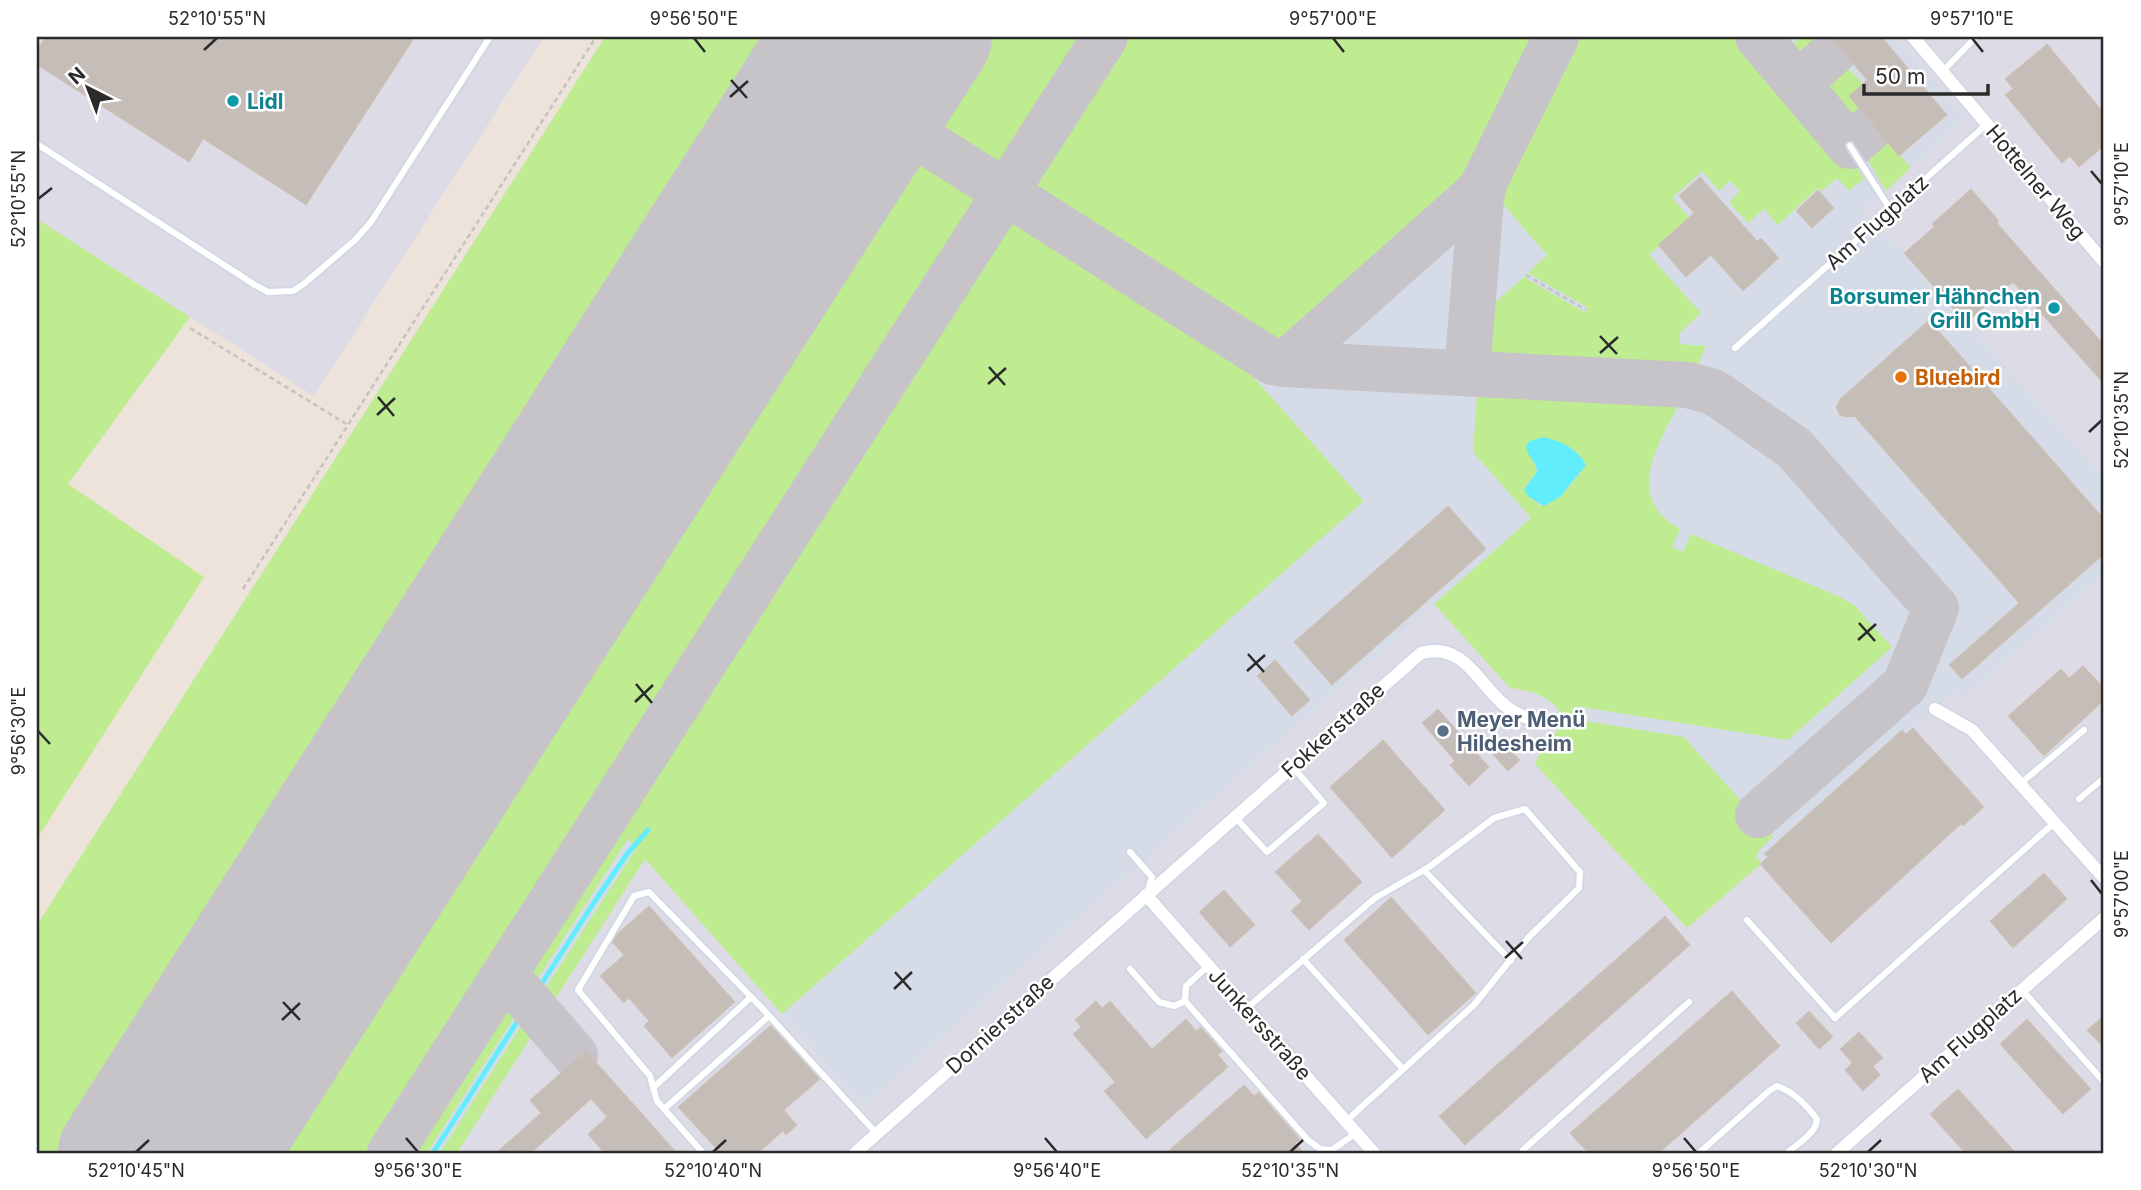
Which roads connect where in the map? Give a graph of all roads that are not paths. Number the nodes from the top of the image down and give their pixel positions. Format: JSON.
{"nodes":[{"id":1,"x":489,"y":37,"type":"edge"},
{"id":2,"x":1913,"y":37,"type":"edge"},
{"id":3,"x":1976,"y":37,"type":"edge"},
{"id":4,"x":1943,"y":71,"type":"junction"},
{"id":5,"x":1987,"y":124,"type":"junction"},
{"id":6,"x":37,"y":144,"type":"edge"},
{"id":7,"x":1850,"y":146,"type":"dead end"},
{"id":8,"x":1890,"y":209,"type":"junction"},
{"id":9,"x":2104,"y":262,"type":"edge"},
{"id":10,"x":1735,"y":348,"type":"dead end"},
{"id":11,"x":1935,"y":709,"type":"dead end"},
{"id":12,"x":1528,"y":718,"type":"dead end"},
{"id":13,"x":2084,"y":730,"type":"dead end"},
{"id":14,"x":1292,"y":766,"type":"junction"},
{"id":15,"x":2104,"y":778,"type":"edge"},
{"id":16,"x":2020,"y":785,"type":"junction"},
{"id":17,"x":2079,"y":799,"type":"dead end"},
{"id":18,"x":1234,"y":817,"type":"junction"},
{"id":19,"x":2054,"y":823,"type":"junction"},
{"id":20,"x":1130,"y":852,"type":"dead end"},
{"id":21,"x":1424,"y":870,"type":"junction"},
{"id":22,"x":2104,"y":878,"type":"edge"},
{"id":23,"x":1146,"y":895,"type":"junction"},
{"id":24,"x":2104,"y":918,"type":"edge"},
{"id":25,"x":1747,"y":920,"type":"dead end"},
{"id":26,"x":1303,"y":959,"type":"junction"},
{"id":27,"x":1511,"y":961,"type":"junction"},
{"id":28,"x":1208,"y":965,"type":"junction"},
{"id":29,"x":1130,"y":969,"type":"dead end"},
{"id":30,"x":2021,"y":989,"type":"junction"},
{"id":31,"x":751,"y":997,"type":"junction"},
{"id":32,"x":1185,"y":1001,"type":"junction"},
{"id":33,"x":1689,"y":1002,"type":"dead end"},
{"id":34,"x":1247,"y":1009,"type":"junction"},
{"id":35,"x":769,"y":1016,"type":"junction"},
{"id":36,"x":1404,"y":1069,"type":"junction"},
{"id":37,"x":2104,"y":1082,"type":"edge"},
{"id":38,"x":653,"y":1088,"type":"junction"},
{"id":39,"x":664,"y":1109,"type":"junction"},
{"id":40,"x":1346,"y":1121,"type":"junction"},
{"id":41,"x":1356,"y":1133,"type":"junction"},
{"id":42,"x":877,"y":1134,"type":"junction"},
{"id":43,"x":703,"y":1153,"type":"edge"},
{"id":44,"x":855,"y":1153,"type":"edge"},
{"id":45,"x":1374,"y":1153,"type":"edge"},
{"id":46,"x":1522,"y":1153,"type":"edge"},
{"id":47,"x":1699,"y":1153,"type":"edge"},
{"id":48,"x":1787,"y":1153,"type":"edge"},
{"id":49,"x":1837,"y":1153,"type":"edge"}],
"edges":[{"from":1,"to":6,"type":"lane"},
{"from":2,"to":4,"type":"street","name":"Hottelner Weg"},
{"from":3,"to":4,"type":"lane"},
{"from":4,"to":5,"type":"street","name":"Hottelner Weg"},
{"from":5,"to":8,"type":"lane","name":"Am Flugplatz"},
{"from":5,"to":9,"type":"street","name":"Hottelner Weg"},
{"from":7,"to":8,"type":"lane"},
{"from":8,"to":10,"type":"lane","name":"Am Flugplatz"},
{"from":11,"to":16,"type":"street"},
{"from":12,"to":14,"type":"street","name":"Fokkerstraße"},
{"from":13,"to":16,"type":"lane"},
{"from":14,"to":18,"type":"street","name":"Fokkerstraße"},
{"from":14,"to":18,"type":"lane"},
{"from":15,"to":17,"type":"lane"},
{"from":16,"to":19,"type":"street"},
{"from":18,"to":23,"type":"street","name":"Fokkerstraße"},
{"from":19,"to":22,"type":"street"},
{"from":19,"to":25,"type":"lane"},
{"from":20,"to":23,"type":"lane"},
{"from":21,"to":26,"type":"lane"},
{"from":21,"to":27,"type":"lane"},
{"from":21,"to":27,"type":"lane"},
{"from":23,"to":28,"type":"street","name":"Junkersstraße"},
{"from":23,"to":42,"type":"street","name":"Dornierstraße"},
{"from":24,"to":30,"type":"street","name":"Am Flugplatz"},
{"from":26,"to":34,"type":"lane"},
{"from":26,"to":36,"type":"lane"},
{"from":27,"to":36,"type":"lane"},
{"from":28,"to":32,"type":"lane"},
{"from":28,"to":34,"type":"street","name":"Junkersstraße"},
{"from":29,"to":32,"type":"lane"},
{"from":30,"to":37,"type":"lane"},
{"from":30,"to":49,"type":"street","name":"Am Flugplatz"},
{"from":31,"to":35,"type":"lane"},
{"from":31,"to":38,"type":"lane"},
{"from":31,"to":38,"type":"lane"},
{"from":32,"to":41,"type":"lane"},
{"from":33,"to":46,"type":"lane"},
{"from":34,"to":40,"type":"street","name":"Junkersstraße"},
{"from":35,"to":39,"type":"lane"},
{"from":35,"to":42,"type":"lane"},
{"from":36,"to":40,"type":"lane"},
{"from":38,"to":39,"type":"lane"},
{"from":39,"to":43,"type":"lane"},
{"from":40,"to":41,"type":"street","name":"Junkersstraße"},
{"from":41,"to":45,"type":"street","name":"Junkersstraße"},
{"from":42,"to":44,"type":"street","name":"Dornierstraße"},
{"from":47,"to":48,"type":"lane"}]}
